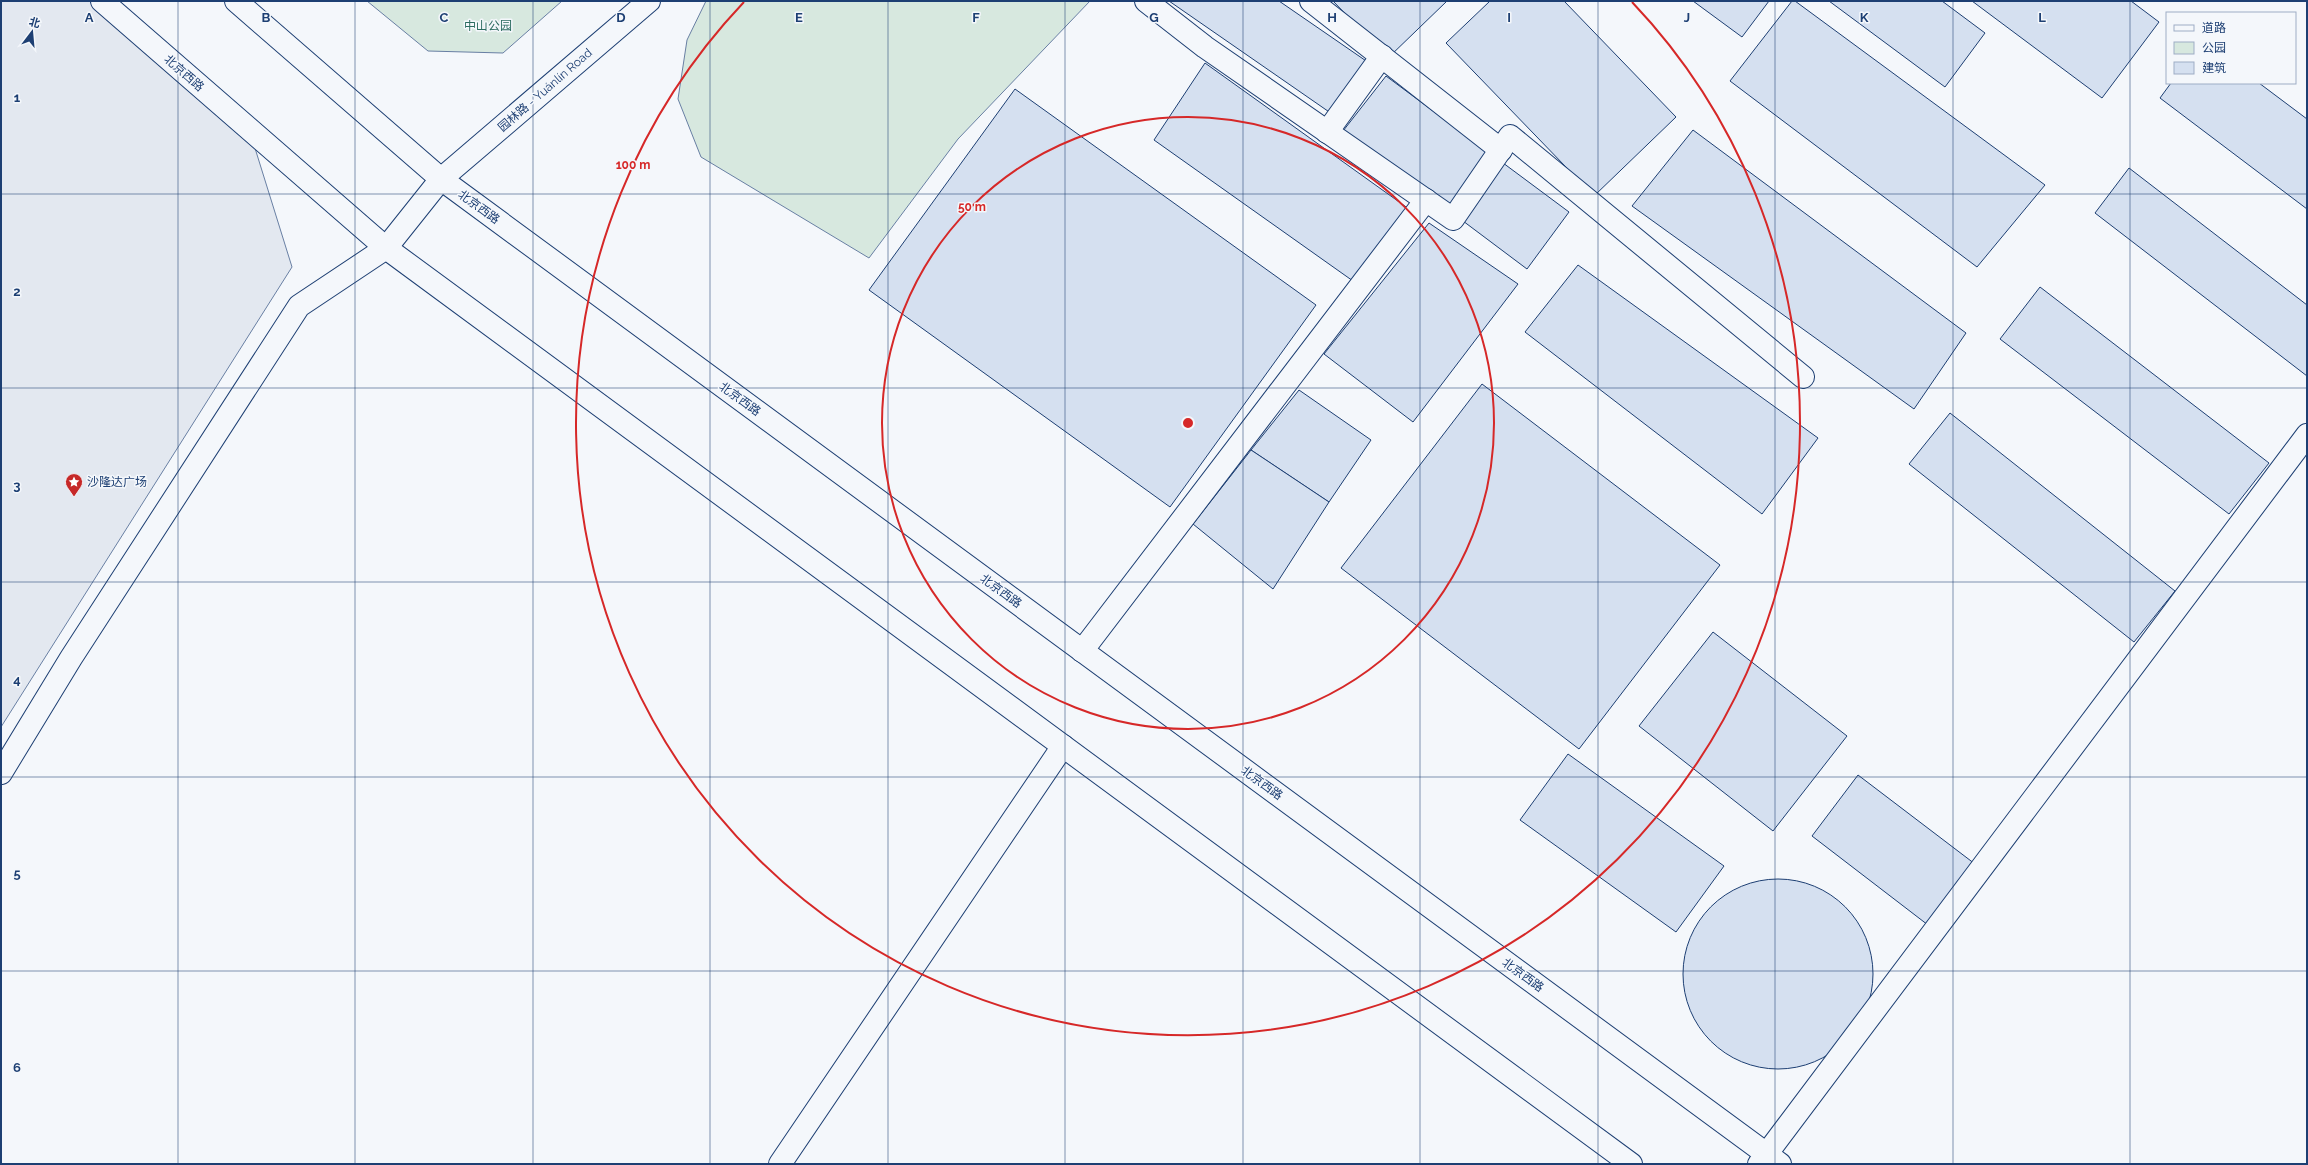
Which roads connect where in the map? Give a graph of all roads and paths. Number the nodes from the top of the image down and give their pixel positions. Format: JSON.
{"nodes":[{"id":1,"x":102,"y":1,"type":"edge"},
{"id":2,"x":236,"y":1,"type":"edge"},
{"id":3,"x":649,"y":1,"type":"edge"},
{"id":4,"x":1146,"y":1,"type":"edge"},
{"id":5,"x":1311,"y":1,"type":"edge"},
{"id":6,"x":1382,"y":56,"type":"junction"},
{"id":7,"x":1327,"y":132,"type":"junction"},
{"id":8,"x":1501,"y":150,"type":"junction"},
{"id":9,"x":441,"y":179,"type":"junction"},
{"id":10,"x":1426,"y":200,"type":"junction"},
{"id":11,"x":386,"y":248,"type":"junction"},
{"id":12,"x":1803,"y":377,"type":"dead end"},
{"id":13,"x":2307,"y":435,"type":"edge"},
{"id":14,"x":1082,"y":651,"type":"junction"},
{"id":15,"x":1063,"y":746,"type":"junction"},
{"id":16,"x":1,"y":773,"type":"edge"},
{"id":17,"x":1769,"y":1161,"type":"edge"},
{"id":18,"x":780,"y":1164,"type":"edge"},
{"id":19,"x":1631,"y":1164,"type":"edge"}],
"edges":[{"from":1,"to":11,"type":"street","name":"北京西路"},
{"from":2,"to":9,"type":"street","name":"北京西路"},
{"from":3,"to":9,"type":"street","name":"园林路 - Yuánlín Road"},
{"from":4,"to":7,"type":"street"},
{"from":5,"to":6,"type":"street"},
{"from":6,"to":7,"type":"street"},
{"from":6,"to":8,"type":"street"},
{"from":7,"to":10,"type":"street"},
{"from":8,"to":10,"type":"street"},
{"from":8,"to":12,"type":"street"},
{"from":9,"to":11,"type":"street","name":"园林路 - Yuánlín Road"},
{"from":9,"to":14,"type":"street","name":"北京西路"},
{"from":10,"to":14,"type":"street"},
{"from":11,"to":15,"type":"street","name":"北京西路"},
{"from":11,"to":16,"type":"street","name":"园林路 - Yuánlín Road"},
{"from":13,"to":17,"type":"street"},
{"from":14,"to":17,"type":"street","name":"北京西路"},
{"from":15,"to":18,"type":"street"},
{"from":15,"to":19,"type":"street","name":"北京西路"}]}
